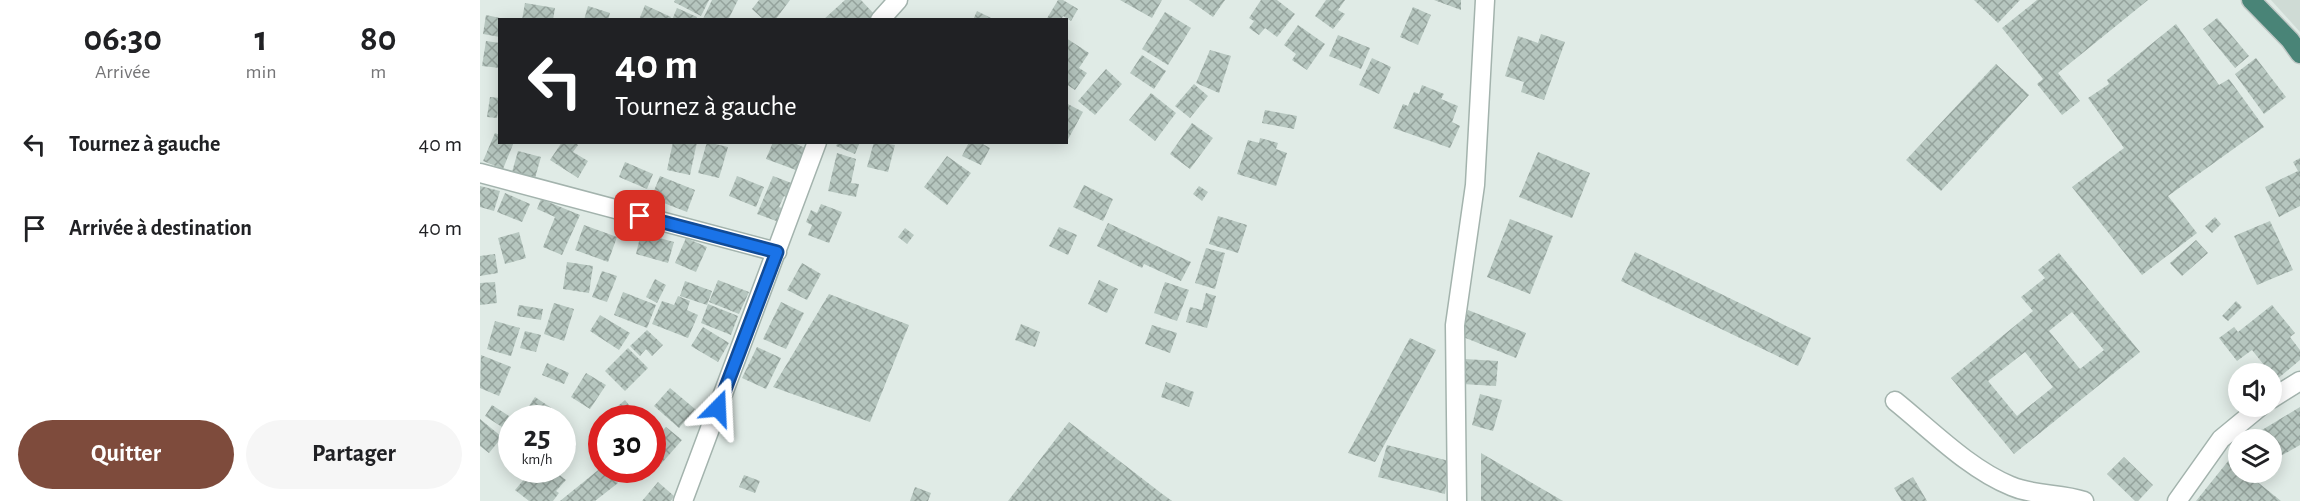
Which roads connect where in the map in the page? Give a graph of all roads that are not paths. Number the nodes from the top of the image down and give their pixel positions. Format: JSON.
{"nodes":[{"id":1,"x":898,"y":0,"type":"edge"},
{"id":2,"x":1485,"y":0,"type":"edge"},
{"id":3,"x":2251,"y":0,"type":"edge"},
{"id":4,"x":882,"y":18,"type":"edge"},
{"id":5,"x":2300,"y":54,"type":"edge"},
{"id":6,"x":816,"y":144,"type":"edge"},
{"id":7,"x":480,"y":173,"type":"edge"},
{"id":8,"x":777,"y":252,"type":"junction"},
{"id":9,"x":2300,"y":381,"type":"edge"},
{"id":10,"x":2282,"y":392,"type":"edge"},
{"id":11,"x":1895,"y":401,"type":"dead end"},
{"id":12,"x":2247,"y":417,"type":"edge"},
{"id":13,"x":682,"y":501,"type":"edge"},
{"id":14,"x":1456,"y":501,"type":"edge"},
{"id":15,"x":2084,"y":501,"type":"edge"},
{"id":16,"x":2177,"y":501,"type":"edge"}],
"edges":[{"from":1,"to":4,"type":"street"},
{"from":2,"to":14,"type":"street"},
{"from":3,"to":5,"type":"highway"},
{"from":6,"to":8,"type":"street"},
{"from":7,"to":8,"type":"street"},
{"from":8,"to":13,"type":"street"},
{"from":9,"to":10,"type":"street"},
{"from":11,"to":15,"type":"street"},
{"from":12,"to":16,"type":"street"}]}
